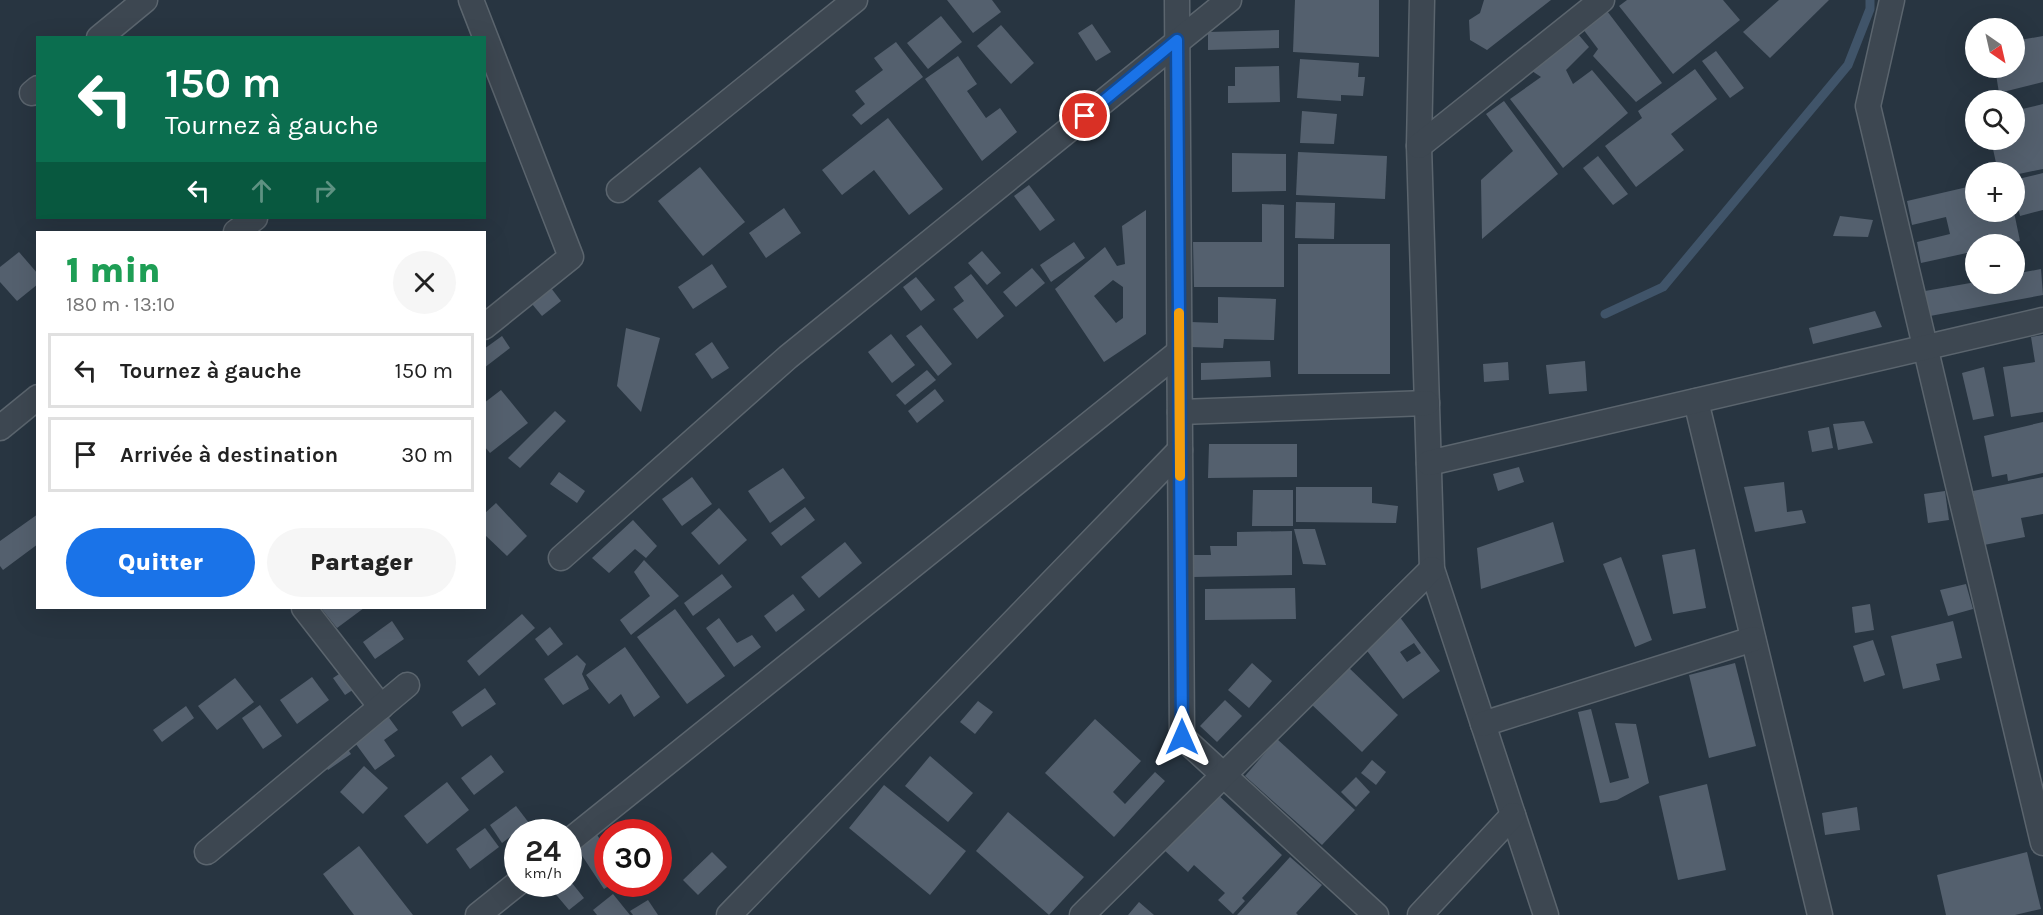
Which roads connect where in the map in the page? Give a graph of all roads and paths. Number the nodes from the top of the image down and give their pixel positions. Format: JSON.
{"nodes":[{"id":1,"x":145,"y":0,"type":"edge"},
{"id":2,"x":471,"y":0,"type":"edge"},
{"id":3,"x":855,"y":0,"type":"edge"},
{"id":4,"x":1177,"y":0,"type":"edge"},
{"id":5,"x":1229,"y":0,"type":"edge"},
{"id":6,"x":1422,"y":0,"type":"edge"},
{"id":7,"x":1602,"y":0,"type":"edge"},
{"id":8,"x":1892,"y":0,"type":"edge"},
{"id":9,"x":477,"y":33,"type":"edge"},
{"id":10,"x":101,"y":36,"type":"edge"},
{"id":11,"x":1177,"y":40,"type":"junction"},
{"id":12,"x":486,"y":54,"type":"edge"},
{"id":13,"x":1419,"y":146,"type":"junction"},
{"id":14,"x":620,"y":190,"type":"dead end"},
{"id":15,"x":254,"y":219,"type":"edge"},
{"id":16,"x":238,"y":231,"type":"edge"},
{"id":17,"x":2043,"y":321,"type":"edge"},
{"id":18,"x":486,"y":325,"type":"edge"},
{"id":19,"x":1925,"y":348,"type":"junction"},
{"id":20,"x":1179,"y":352,"type":"junction"},
{"id":21,"x":36,"y":399,"type":"edge"},
{"id":22,"x":1696,"y":401,"type":"junction"},
{"id":23,"x":1426,"y":403,"type":"junction"},
{"id":24,"x":1180,"y":412,"type":"junction"},
{"id":25,"x":0,"y":428,"type":"edge"},
{"id":26,"x":1180,"y":450,"type":"junction"},
{"id":27,"x":1429,"y":464,"type":"junction"},
{"id":28,"x":561,"y":558,"type":"dead end"},
{"id":29,"x":1432,"y":569,"type":"junction"},
{"id":30,"x":305,"y":609,"type":"edge"},
{"id":31,"x":1753,"y":639,"type":"junction"},
{"id":32,"x":407,"y":685,"type":"dead end"},
{"id":33,"x":381,"y":707,"type":"junction"},
{"id":34,"x":1483,"y":724,"type":"junction"},
{"id":35,"x":1223,"y":776,"type":"junction"},
{"id":36,"x":1513,"y":815,"type":"junction"},
{"id":37,"x":582,"y":831,"type":"edge"},
{"id":38,"x":2043,"y":843,"type":"edge"},
{"id":39,"x":207,"y":852,"type":"dead end"},
{"id":40,"x":504,"y":894,"type":"edge"},
{"id":41,"x":478,"y":915,"type":"edge"},
{"id":42,"x":729,"y":915,"type":"edge"},
{"id":43,"x":1082,"y":915,"type":"edge"},
{"id":44,"x":1376,"y":915,"type":"edge"},
{"id":45,"x":1420,"y":915,"type":"edge"},
{"id":46,"x":1546,"y":915,"type":"edge"},
{"id":47,"x":1820,"y":915,"type":"edge"}],
"edges":[{"from":1,"to":10,"type":"street"},
{"from":2,"to":9,"type":"street"},
{"from":3,"to":14,"type":"street"},
{"from":4,"to":11,"type":"street"},
{"from":5,"to":11,"type":"street"},
{"from":6,"to":13,"type":"street"},
{"from":7,"to":13,"type":"street"},
{"from":8,"to":19,"type":"street"},
{"from":11,"to":20,"type":"street"},
{"from":11,"to":28,"type":"street"},
{"from":12,"to":18,"type":"street"},
{"from":13,"to":23,"type":"street"},
{"from":15,"to":16,"type":"street"},
{"from":17,"to":19,"type":"street"},
{"from":19,"to":22,"type":"street"},
{"from":19,"to":38,"type":"street"},
{"from":20,"to":24,"type":"street"},
{"from":20,"to":37,"type":"street"},
{"from":21,"to":25,"type":"street"},
{"from":22,"to":27,"type":"street"},
{"from":22,"to":31,"type":"street"},
{"from":23,"to":24,"type":"street"},
{"from":23,"to":27,"type":"street"},
{"from":24,"to":26,"type":"street"},
{"from":26,"to":35,"type":"street"},
{"from":26,"to":42,"type":"street"},
{"from":27,"to":29,"type":"street"},
{"from":29,"to":34,"type":"street"},
{"from":29,"to":35,"type":"street"},
{"from":30,"to":33,"type":"street"},
{"from":31,"to":34,"type":"street"},
{"from":31,"to":47,"type":"street"},
{"from":32,"to":33,"type":"street"},
{"from":33,"to":39,"type":"street"},
{"from":34,"to":36,"type":"street"},
{"from":35,"to":43,"type":"street"},
{"from":35,"to":44,"type":"street"},
{"from":36,"to":45,"type":"street"},
{"from":36,"to":46,"type":"street"},
{"from":40,"to":41,"type":"street"}]}
